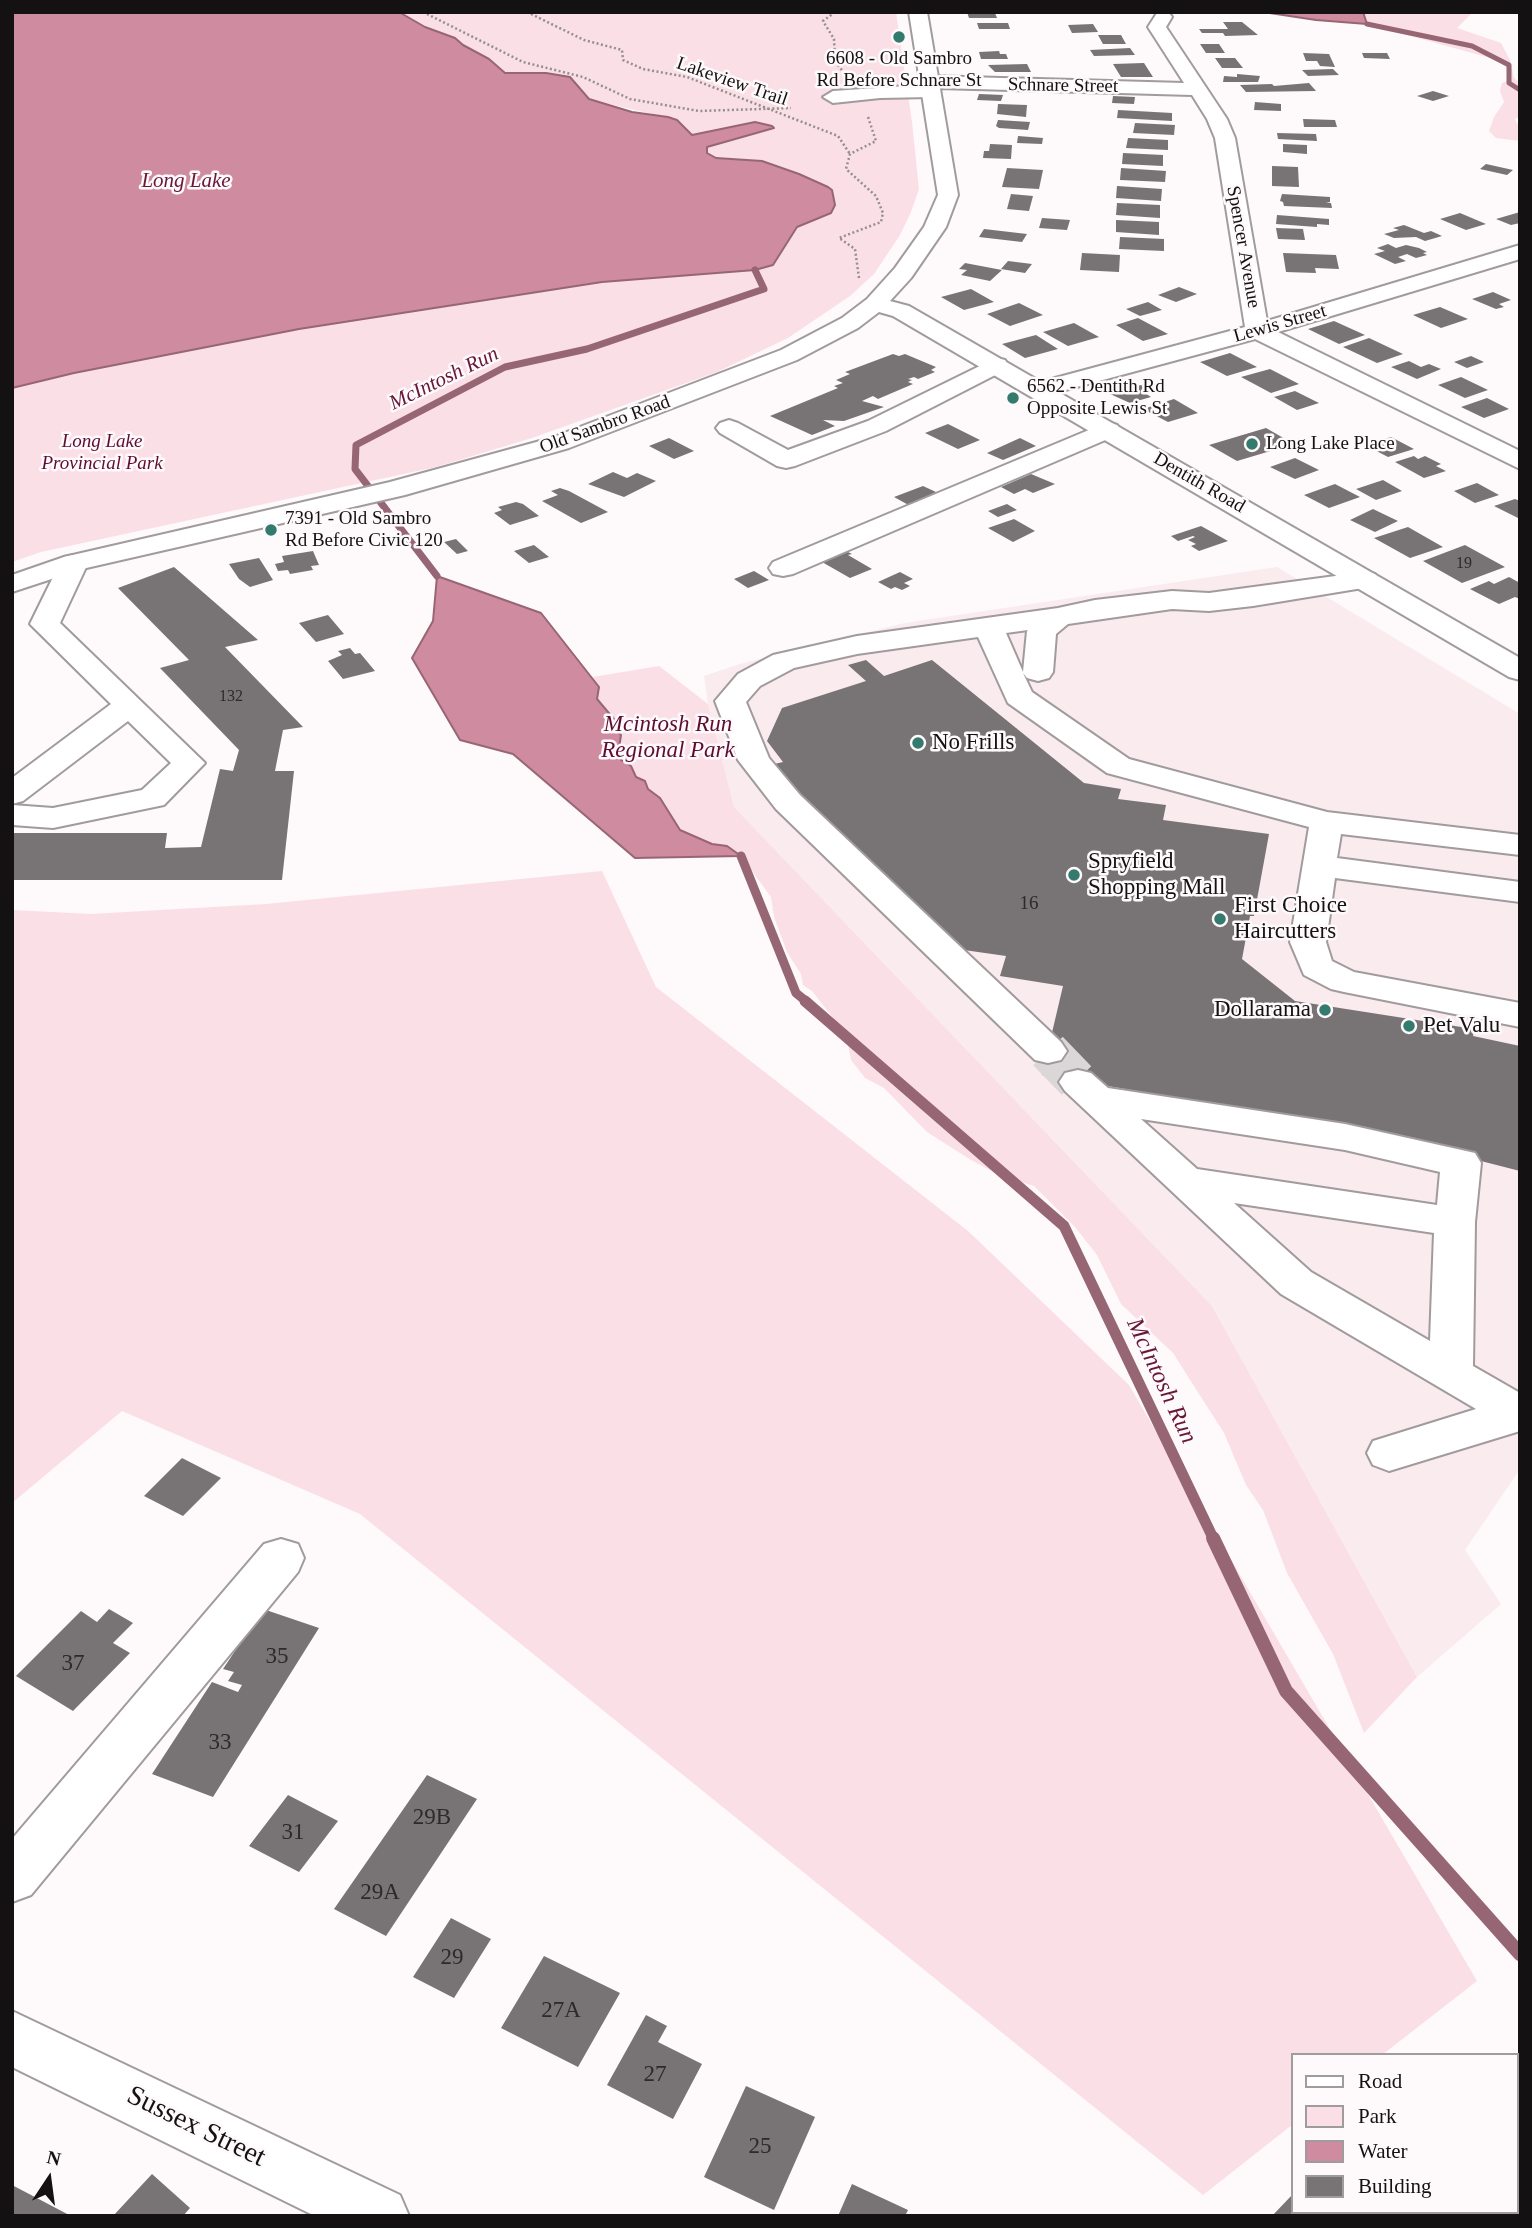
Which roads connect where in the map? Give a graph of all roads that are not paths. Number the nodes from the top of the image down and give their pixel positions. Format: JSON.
{"nodes":[{"id":1,"x":918,"y":12,"type":"edge"},
{"id":2,"x":1163,"y":17,"type":"dead end"},
{"id":3,"x":930,"y":87,"type":"junction"},
{"id":4,"x":1196,"y":89,"type":"junction"},
{"id":5,"x":833,"y":97,"type":"dead end"},
{"id":6,"x":1520,"y":252,"type":"edge"},
{"id":7,"x":867,"y":294,"type":"junction"},
{"id":8,"x":1257,"y":331,"type":"junction"},
{"id":9,"x":996,"y":365,"type":"junction"},
{"id":10,"x":1038,"y":390,"type":"junction"},
{"id":11,"x":729,"y":428,"type":"dead end"},
{"id":12,"x":1108,"y":430,"type":"junction"},
{"id":13,"x":1520,"y":461,"type":"edge"},
{"id":14,"x":74,"y":563,"type":"junction"},
{"id":15,"x":783,"y":568,"type":"dead end"},
{"id":16,"x":1353,"y":573,"type":"junction"},
{"id":17,"x":12,"y":584,"type":"edge"},
{"id":18,"x":1172,"y":600,"type":"junction"},
{"id":19,"x":1058,"y":617,"type":"junction"},
{"id":20,"x":988,"y":626,"type":"junction"},
{"id":21,"x":1520,"y":671,"type":"edge"},
{"id":22,"x":1025,"y":677,"type":"junction"},
{"id":23,"x":129,"y":705,"type":"junction"},
{"id":24,"x":12,"y":794,"type":"edge"},
{"id":25,"x":12,"y":815,"type":"edge"},
{"id":26,"x":1326,"y":822,"type":"junction"},
{"id":27,"x":1520,"y":845,"type":"edge"},
{"id":28,"x":1318,"y":866,"type":"junction"},
{"id":29,"x":1520,"y":892,"type":"edge"},
{"id":30,"x":1520,"y":1015,"type":"edge"},
{"id":31,"x":1048,"y":1051,"type":"tunnel mouth"},
{"id":32,"x":1183,"y":1181,"type":"junction"},
{"id":33,"x":1455,"y":1222,"type":"junction"},
{"id":34,"x":1451,"y":1374,"type":"junction"},
{"id":35,"x":1519,"y":1413,"type":"edge"},
{"id":36,"x":1389,"y":1453,"type":"dead end"},
{"id":37,"x":281,"y":1558,"type":"dead end"},
{"id":38,"x":12,"y":1878,"type":"edge"},
{"id":39,"x":12,"y":2038,"type":"edge"},
{"id":40,"x":379,"y":2216,"type":"edge"}],
"edges":[{"from":1,"to":3,"type":"main road","name":"Old Sambro Road"},
{"from":2,"to":4,"type":"main road","name":"Spencer Avenue"},
{"from":3,"to":4,"type":"main road","name":"Schnare Street"},
{"from":3,"to":5,"type":"main road","name":"Schnare Street"},
{"from":3,"to":7,"type":"main road","name":"Old Sambro Road"},
{"from":4,"to":8,"type":"main road","name":"Spencer Avenue"},
{"from":6,"to":8,"type":"main road","name":"Lewis Street"},
{"from":7,"to":9,"type":"main road","name":"Dentith Road"},
{"from":7,"to":14,"type":"main road","name":"Old Sambro Road"},
{"from":8,"to":10,"type":"main road","name":"Lewis Street"},
{"from":8,"to":13,"type":"main road","name":"Spencer Avenue"},
{"from":9,"to":10,"type":"main road","name":"Dentith Road"},
{"from":9,"to":11,"type":"main road"},
{"from":10,"to":12,"type":"main road","name":"Dentith Road"},
{"from":12,"to":15,"type":"main road"},
{"from":12,"to":16,"type":"main road","name":"Dentith Road"},
{"from":14,"to":17,"type":"main road","name":"Old Sambro Road"},
{"from":14,"to":23,"type":"main road"},
{"from":16,"to":18,"type":"main road"},
{"from":16,"to":18,"type":"main road"},
{"from":16,"to":21,"type":"main road","name":"Dentith Road"},
{"from":18,"to":19,"type":"main road"},
{"from":19,"to":20,"type":"main road"},
{"from":19,"to":22,"type":"main road"},
{"from":20,"to":22,"type":"main road"},
{"from":20,"to":31,"type":"main road"},
{"from":22,"to":26,"type":"main road"},
{"from":23,"to":24,"type":"main road"},
{"from":23,"to":25,"type":"main road"},
{"from":26,"to":27,"type":"main road"},
{"from":26,"to":28,"type":"main road"},
{"from":28,"to":29,"type":"main road"},
{"from":28,"to":30,"type":"main road"},
{"from":32,"to":33,"type":"main road"},
{"from":32,"to":33,"type":"main road"},
{"from":32,"to":34,"type":"main road"},
{"from":33,"to":34,"type":"main road"},
{"from":34,"to":35,"type":"main road"},
{"from":35,"to":36,"type":"main road"},
{"from":37,"to":38,"type":"main road"},
{"from":39,"to":40,"type":"main road","name":"Sussex Street"}]}
